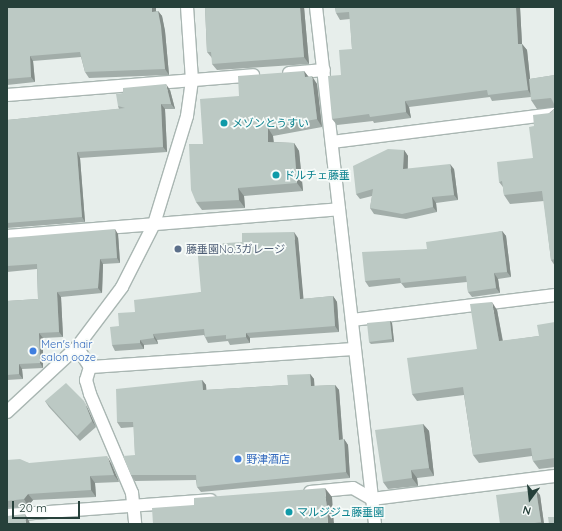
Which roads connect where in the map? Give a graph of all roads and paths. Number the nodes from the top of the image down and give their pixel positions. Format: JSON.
{"nodes":[{"id":1,"x":187,"y":7,"type":"edge"},
{"id":2,"x":316,"y":7,"type":"edge"},
{"id":3,"x":324,"y":70,"type":"junction"},
{"id":4,"x":192,"y":80,"type":"junction"},
{"id":5,"x":7,"y":95,"type":"edge"},
{"id":6,"x":555,"y":114,"type":"edge"},
{"id":7,"x":332,"y":142,"type":"junction"},
{"id":8,"x":339,"y":209,"type":"junction"},
{"id":9,"x":154,"y":224,"type":"junction"},
{"id":10,"x":7,"y":236,"type":"edge"},
{"id":11,"x":555,"y":295,"type":"edge"},
{"id":12,"x":352,"y":320,"type":"junction"},
{"id":13,"x":77,"y":347,"type":"junction"},
{"id":14,"x":354,"y":348,"type":"junction"},
{"id":15,"x":90,"y":367,"type":"junction"},
{"id":16,"x":7,"y":412,"type":"edge"},
{"id":17,"x":555,"y":476,"type":"edge"},
{"id":18,"x":298,"y":493,"type":"edge"},
{"id":19,"x":220,"y":499,"type":"edge"},
{"id":20,"x":372,"y":499,"type":"junction"},
{"id":21,"x":133,"y":506,"type":"junction"},
{"id":22,"x":7,"y":515,"type":"edge"},
{"id":23,"x":135,"y":524,"type":"edge"},
{"id":24,"x":375,"y":524,"type":"edge"}],
"edges":[{"from":1,"to":4,"type":"street"},
{"from":2,"to":3,"type":"street"},
{"from":3,"to":4,"type":"street"},
{"from":3,"to":7,"type":"street"},
{"from":4,"to":5,"type":"street"},
{"from":4,"to":9,"type":"street"},
{"from":6,"to":7,"type":"street"},
{"from":7,"to":8,"type":"street"},
{"from":8,"to":9,"type":"street"},
{"from":8,"to":12,"type":"street"},
{"from":9,"to":10,"type":"street"},
{"from":9,"to":13,"type":"street"},
{"from":11,"to":12,"type":"street"},
{"from":12,"to":14,"type":"street"},
{"from":13,"to":15,"type":"street"},
{"from":13,"to":16,"type":"street"},
{"from":14,"to":15,"type":"street"},
{"from":14,"to":20,"type":"street"},
{"from":15,"to":21,"type":"street"},
{"from":17,"to":20,"type":"street"},
{"from":18,"to":20,"type":"street"},
{"from":19,"to":21,"type":"street"},
{"from":20,"to":24,"type":"street"},
{"from":21,"to":22,"type":"street"},
{"from":21,"to":23,"type":"street"}]}
